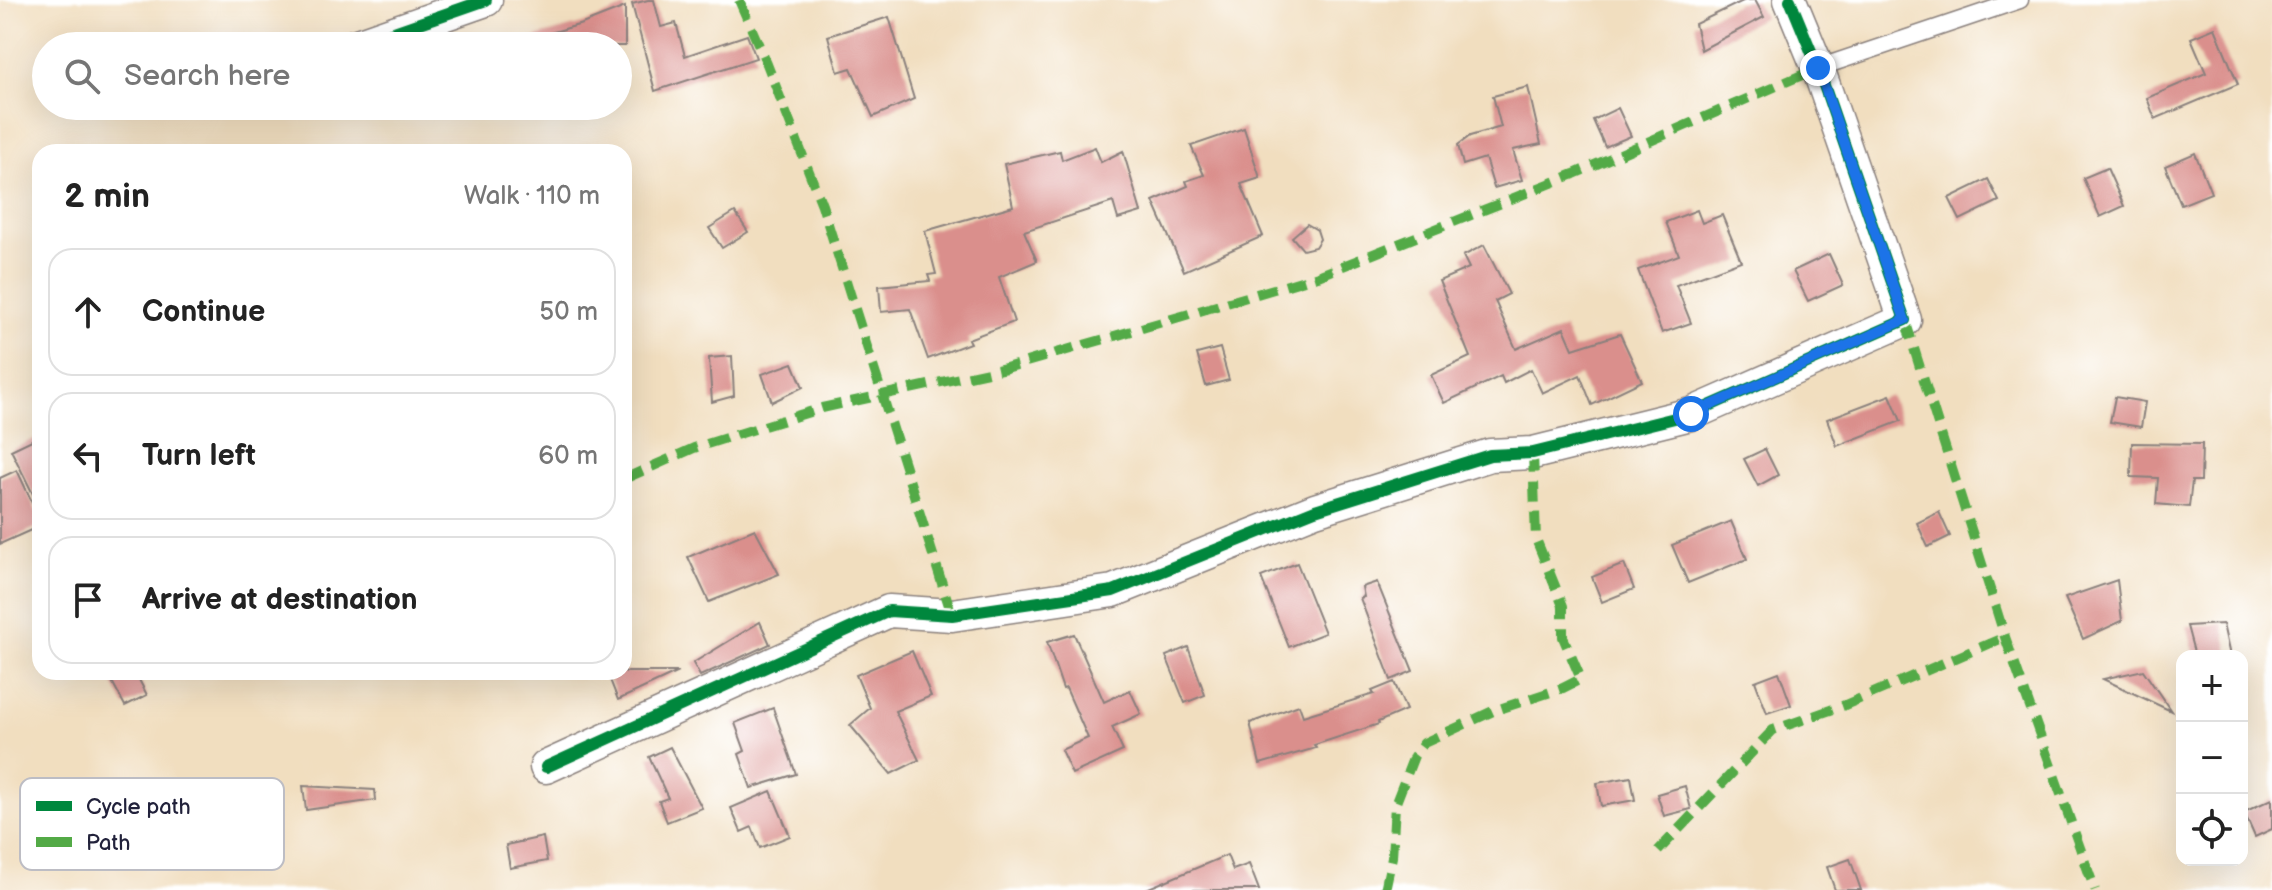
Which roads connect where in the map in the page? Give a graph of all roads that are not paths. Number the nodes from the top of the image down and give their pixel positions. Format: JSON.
{"nodes":[{"id":1,"x":486,"y":0,"type":"edge"},
{"id":2,"x":1790,"y":0,"type":"edge"},
{"id":3,"x":2020,"y":0,"type":"edge"},
{"id":4,"x":394,"y":32,"type":"edge"},
{"id":5,"x":1818,"y":68,"type":"junction"},
{"id":6,"x":546,"y":767,"type":"dead end"}],
"edges":[{"from":1,"to":4,"type":"street"},
{"from":2,"to":5,"type":"street"},
{"from":3,"to":5,"type":"lane"},
{"from":5,"to":6,"type":"street"}]}
